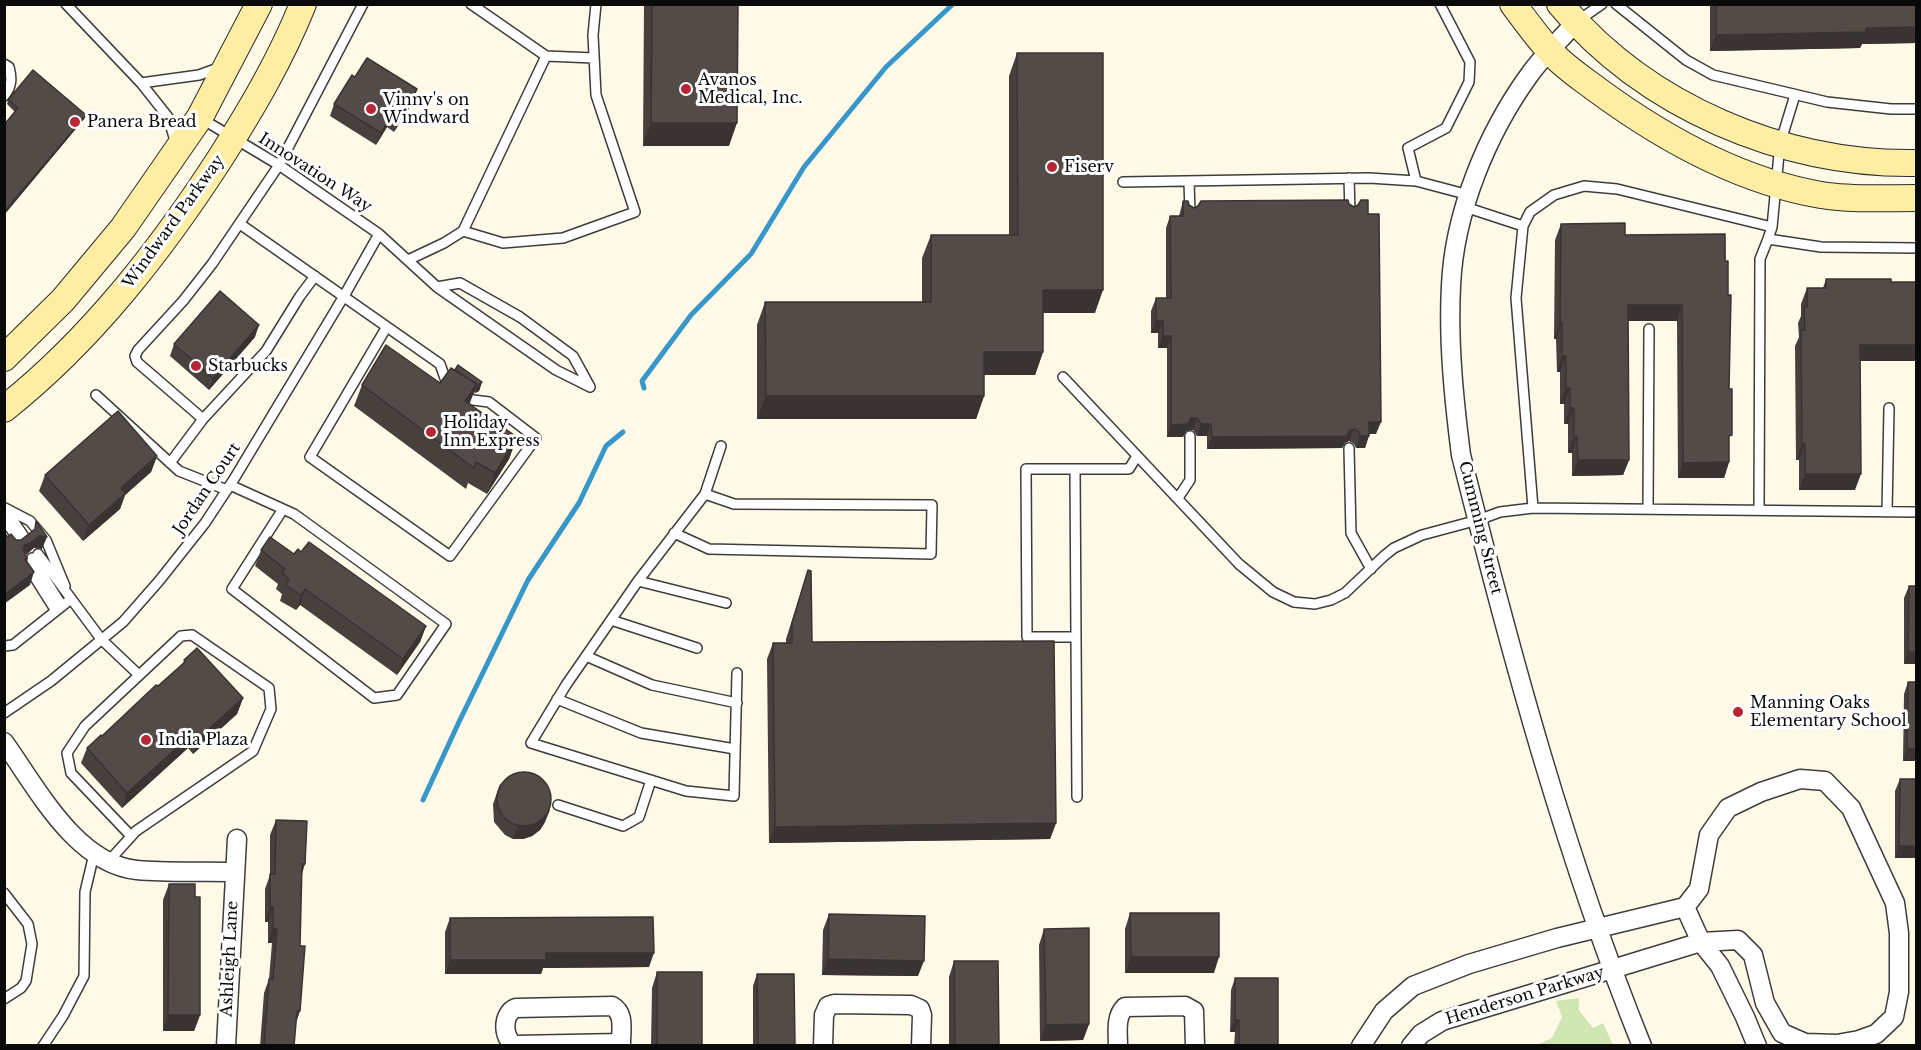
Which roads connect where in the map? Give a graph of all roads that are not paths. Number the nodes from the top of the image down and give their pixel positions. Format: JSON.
{"nodes":[{"id":1,"x":66,"y":4,"type":"edge"},
{"id":2,"x":259,"y":4,"type":"edge"},
{"id":3,"x":303,"y":4,"type":"edge"},
{"id":4,"x":363,"y":4,"type":"edge"},
{"id":5,"x":471,"y":4,"type":"edge"},
{"id":6,"x":596,"y":4,"type":"edge"},
{"id":7,"x":1440,"y":4,"type":"edge"},
{"id":8,"x":1513,"y":4,"type":"edge"},
{"id":9,"x":1602,"y":4,"type":"edge"},
{"id":10,"x":1616,"y":4,"type":"edge"},
{"id":11,"x":1568,"y":14,"type":"edge"},
{"id":12,"x":1550,"y":52,"type":"junction"},
{"id":13,"x":546,"y":56,"type":"junction"},
{"id":14,"x":594,"y":58,"type":"junction"},
{"id":15,"x":4,"y":64,"type":"edge"},
{"id":16,"x":228,"y":65,"type":"junction"},
{"id":17,"x":141,"y":83,"type":"junction"},
{"id":18,"x":1795,"y":95,"type":"junction"},
{"id":19,"x":4,"y":96,"type":"edge"},
{"id":20,"x":1917,"y":109,"type":"edge"},
{"id":21,"x":200,"y":117,"type":"junction"},
{"id":22,"x":233,"y":139,"type":"junction"},
{"id":23,"x":1780,"y":144,"type":"junction"},
{"id":24,"x":178,"y":150,"type":"junction"},
{"id":25,"x":1917,"y":163,"type":"edge"},
{"id":26,"x":279,"y":165,"type":"junction"},
{"id":27,"x":1349,"y":178,"type":"junction"},
{"id":28,"x":1189,"y":181,"type":"junction"},
{"id":29,"x":1416,"y":181,"type":"junction"},
{"id":30,"x":1123,"y":182,"type":"dead end"},
{"id":31,"x":1776,"y":184,"type":"junction"},
{"id":32,"x":1917,"y":198,"type":"edge"},
{"id":33,"x":1467,"y":201,"type":"junction"},
{"id":34,"x":1350,"y":212,"type":"edge"},
{"id":35,"x":1190,"y":213,"type":"edge"},
{"id":36,"x":240,"y":224,"type":"junction"},
{"id":37,"x":1523,"y":226,"type":"junction"},
{"id":38,"x":1772,"y":227,"type":"junction"},
{"id":39,"x":463,"y":231,"type":"junction"},
{"id":40,"x":380,"y":234,"type":"junction"},
{"id":41,"x":1768,"y":239,"type":"junction"},
{"id":42,"x":1917,"y":248,"type":"edge"},
{"id":43,"x":408,"y":260,"type":"junction"},
{"id":44,"x":315,"y":276,"type":"junction"},
{"id":45,"x":437,"y":287,"type":"junction"},
{"id":46,"x":344,"y":296,"type":"junction"},
{"id":47,"x":387,"y":328,"type":"junction"},
{"id":48,"x":1649,"y":329,"type":"dead end"},
{"id":49,"x":4,"y":358,"type":"edge"},
{"id":50,"x":1063,"y":376,"type":"dead end"},
{"id":51,"x":96,"y":395,"type":"dead end"},
{"id":52,"x":1889,"y":408,"type":"dead end"},
{"id":53,"x":4,"y":409,"type":"edge"},
{"id":54,"x":203,"y":419,"type":"junction"},
{"id":55,"x":1190,"y":436,"type":"edge"},
{"id":56,"x":721,"y":446,"type":"dead end"},
{"id":57,"x":1349,"y":448,"type":"edge"},
{"id":58,"x":1137,"y":456,"type":"junction"},
{"id":59,"x":170,"y":463,"type":"junction"},
{"id":60,"x":1075,"y":469,"type":"junction"},
{"id":61,"x":229,"y":488,"type":"junction"},
{"id":62,"x":705,"y":494,"type":"junction"},
{"id":63,"x":1178,"y":498,"type":"junction"},
{"id":64,"x":5,"y":508,"type":"edge"},
{"id":65,"x":1533,"y":508,"type":"junction"},
{"id":66,"x":283,"y":509,"type":"junction"},
{"id":67,"x":1648,"y":509,"type":"junction"},
{"id":68,"x":1759,"y":510,"type":"junction"},
{"id":69,"x":1887,"y":512,"type":"junction"},
{"id":70,"x":1917,"y":512,"type":"edge"},
{"id":71,"x":4,"y":520,"type":"edge"},
{"id":72,"x":1478,"y":520,"type":"junction"},
{"id":73,"x":4,"y":530,"type":"edge"},
{"id":74,"x":674,"y":534,"type":"junction"},
{"id":75,"x":20,"y":542,"type":"junction"},
{"id":76,"x":1371,"y":569,"type":"junction"},
{"id":77,"x":638,"y":581,"type":"junction"},
{"id":78,"x":71,"y":599,"type":"junction"},
{"id":79,"x":726,"y":603,"type":"dead end"},
{"id":80,"x":59,"y":609,"type":"junction"},
{"id":81,"x":611,"y":620,"type":"junction"},
{"id":82,"x":1076,"y":637,"type":"junction"},
{"id":83,"x":101,"y":639,"type":"junction"},
{"id":84,"x":4,"y":646,"type":"edge"},
{"id":85,"x":697,"y":648,"type":"dead end"},
{"id":86,"x":586,"y":656,"type":"junction"},
{"id":87,"x":737,"y":673,"type":"dead end"},
{"id":88,"x":139,"y":675,"type":"junction"},
{"id":89,"x":558,"y":699,"type":"junction"},
{"id":90,"x":737,"y":703,"type":"junction"},
{"id":91,"x":4,"y":713,"type":"edge"},
{"id":92,"x":4,"y":742,"type":"edge"},
{"id":93,"x":735,"y":749,"type":"junction"},
{"id":94,"x":651,"y":780,"type":"junction"},
{"id":95,"x":1077,"y":797,"type":"dead end"},
{"id":96,"x":558,"y":804,"type":"dead end"},
{"id":97,"x":131,"y":836,"type":"junction"},
{"id":98,"x":237,"y":839,"type":"dead end"},
{"id":99,"x":101,"y":858,"type":"junction"},
{"id":100,"x":235,"y":872,"type":"junction"},
{"id":101,"x":4,"y":893,"type":"edge"},
{"id":102,"x":1685,"y":907,"type":"junction"},
{"id":103,"x":1598,"y":928,"type":"junction"},
{"id":104,"x":1701,"y":942,"type":"junction"},
{"id":105,"x":1611,"y":970,"type":"junction"},
{"id":106,"x":4,"y":999,"type":"edge"},
{"id":107,"x":621,"y":1044,"type":"edge"},
{"id":108,"x":43,"y":1046,"type":"edge"},
{"id":109,"x":226,"y":1046,"type":"edge"},
{"id":110,"x":823,"y":1046,"type":"edge"},
{"id":111,"x":921,"y":1046,"type":"edge"},
{"id":112,"x":1118,"y":1046,"type":"edge"},
{"id":113,"x":1195,"y":1046,"type":"edge"},
{"id":114,"x":1361,"y":1046,"type":"edge"},
{"id":115,"x":1411,"y":1046,"type":"edge"},
{"id":116,"x":1642,"y":1046,"type":"edge"},
{"id":117,"x":1757,"y":1046,"type":"edge"}],
"edges":[{"from":1,"to":17,"type":"lane"},
{"from":2,"to":16,"type":"main road"},
{"from":3,"to":22,"type":"main road","name":"Windward Parkway"},
{"from":4,"to":26,"type":"lane"},
{"from":5,"to":13,"type":"lane"},
{"from":6,"to":14,"type":"lane"},
{"from":7,"to":29,"type":"lane"},
{"from":8,"to":12,"type":"main road"},
{"from":9,"to":11,"type":"lane"},
{"from":10,"to":18,"type":"lane"},
{"from":11,"to":12,"type":"street","name":"Cumming Street"},
{"from":11,"to":23,"type":"main road"},
{"from":12,"to":31,"type":"main road"},
{"from":12,"to":33,"type":"street","name":"Cumming Street"},
{"from":13,"to":14,"type":"lane"},
{"from":13,"to":39,"type":"lane"},
{"from":14,"to":39,"type":"lane"},
{"from":15,"to":19,"type":"lane"},
{"from":16,"to":17,"type":"lane"},
{"from":16,"to":21,"type":"main road"},
{"from":17,"to":24,"type":"lane"},
{"from":18,"to":20,"type":"lane"},
{"from":18,"to":23,"type":"lane"},
{"from":21,"to":22,"type":"lane","name":"Innovation Way"},
{"from":21,"to":24,"type":"main road"},
{"from":22,"to":26,"type":"lane","name":"Innovation Way"},
{"from":22,"to":53,"type":"main road","name":"Windward Parkway"},
{"from":23,"to":25,"type":"main road"},
{"from":23,"to":31,"type":"lane"},
{"from":24,"to":49,"type":"main road"},
{"from":26,"to":36,"type":"lane"},
{"from":26,"to":40,"type":"lane","name":"Innovation Way"},
{"from":27,"to":28,"type":"lane"},
{"from":27,"to":29,"type":"lane"},
{"from":27,"to":34,"type":"lane"},
{"from":28,"to":30,"type":"lane"},
{"from":28,"to":35,"type":"lane"},
{"from":29,"to":33,"type":"lane"},
{"from":31,"to":32,"type":"main road"},
{"from":31,"to":38,"type":"lane"},
{"from":33,"to":37,"type":"lane"},
{"from":33,"to":72,"type":"street","name":"Cumming Street"},
{"from":36,"to":44,"type":"lane"},
{"from":36,"to":54,"type":"lane"},
{"from":37,"to":38,"type":"lane"},
{"from":37,"to":65,"type":"lane"},
{"from":38,"to":41,"type":"lane"},
{"from":39,"to":43,"type":"lane"},
{"from":40,"to":43,"type":"lane","name":"Innovation Way"},
{"from":40,"to":46,"type":"lane","name":"Jordan Court"},
{"from":41,"to":42,"type":"lane"},
{"from":41,"to":68,"type":"lane"},
{"from":43,"to":45,"type":"lane","name":"Innovation Way"},
{"from":44,"to":46,"type":"lane"},
{"from":44,"to":54,"type":"lane"},
{"from":45,"to":45,"type":"lane","name":"Innovation Way"},
{"from":46,"to":47,"type":"lane"},
{"from":46,"to":61,"type":"lane","name":"Jordan Court"},
{"from":47,"to":47,"type":"lane"},
{"from":48,"to":67,"type":"lane"},
{"from":50,"to":58,"type":"lane"},
{"from":51,"to":59,"type":"lane"},
{"from":52,"to":69,"type":"lane"},
{"from":54,"to":59,"type":"lane"},
{"from":55,"to":63,"type":"lane"},
{"from":56,"to":62,"type":"lane"},
{"from":57,"to":76,"type":"lane"},
{"from":58,"to":60,"type":"lane"},
{"from":58,"to":63,"type":"lane"},
{"from":59,"to":61,"type":"lane"},
{"from":60,"to":82,"type":"lane"},
{"from":60,"to":82,"type":"lane"},
{"from":61,"to":66,"type":"lane"},
{"from":61,"to":83,"type":"lane","name":"Jordan Court"},
{"from":62,"to":74,"type":"lane"},
{"from":62,"to":74,"type":"lane"},
{"from":63,"to":76,"type":"lane"},
{"from":64,"to":75,"type":"lane"},
{"from":64,"to":78,"type":"lane"},
{"from":65,"to":67,"type":"lane"},
{"from":65,"to":72,"type":"lane"},
{"from":66,"to":66,"type":"lane"},
{"from":67,"to":68,"type":"lane"},
{"from":68,"to":69,"type":"lane"},
{"from":69,"to":70,"type":"lane"},
{"from":71,"to":75,"type":"lane"},
{"from":72,"to":76,"type":"lane"},
{"from":72,"to":103,"type":"street","name":"Cumming Street"},
{"from":73,"to":75,"type":"lane"},
{"from":74,"to":77,"type":"lane"},
{"from":77,"to":79,"type":"lane"},
{"from":77,"to":81,"type":"lane"},
{"from":78,"to":80,"type":"lane"},
{"from":78,"to":80,"type":"lane"},
{"from":78,"to":83,"type":"lane"},
{"from":80,"to":84,"type":"lane"},
{"from":81,"to":85,"type":"lane"},
{"from":81,"to":86,"type":"lane"},
{"from":82,"to":95,"type":"lane"},
{"from":83,"to":88,"type":"lane"},
{"from":83,"to":91,"type":"lane","name":"Jordan Court"},
{"from":86,"to":89,"type":"lane"},
{"from":86,"to":90,"type":"lane"},
{"from":87,"to":90,"type":"lane"},
{"from":88,"to":97,"type":"lane"},
{"from":88,"to":97,"type":"lane"},
{"from":89,"to":93,"type":"lane"},
{"from":89,"to":94,"type":"lane"},
{"from":90,"to":93,"type":"lane"},
{"from":92,"to":99,"type":"street"},
{"from":93,"to":94,"type":"lane"},
{"from":94,"to":96,"type":"lane"},
{"from":97,"to":99,"type":"lane"},
{"from":98,"to":100,"type":"street","name":"Ashleigh Lane"},
{"from":99,"to":100,"type":"street"},
{"from":99,"to":108,"type":"lane"},
{"from":100,"to":109,"type":"street","name":"Ashleigh Lane"},
{"from":101,"to":106,"type":"lane"},
{"from":102,"to":103,"type":"street"},
{"from":102,"to":104,"type":"street"},
{"from":102,"to":104,"type":"street","name":"Henderson Parkway"},
{"from":103,"to":105,"type":"street","name":"Cumming Street"},
{"from":103,"to":114,"type":"street"},
{"from":104,"to":105,"type":"street","name":"Henderson Parkway"},
{"from":104,"to":117,"type":"street"},
{"from":105,"to":115,"type":"street","name":"Henderson Parkway"},
{"from":105,"to":116,"type":"street","name":"Cumming Street"},
{"from":107,"to":107,"type":"street"},
{"from":110,"to":111,"type":"street"},
{"from":112,"to":113,"type":"street"}]}
